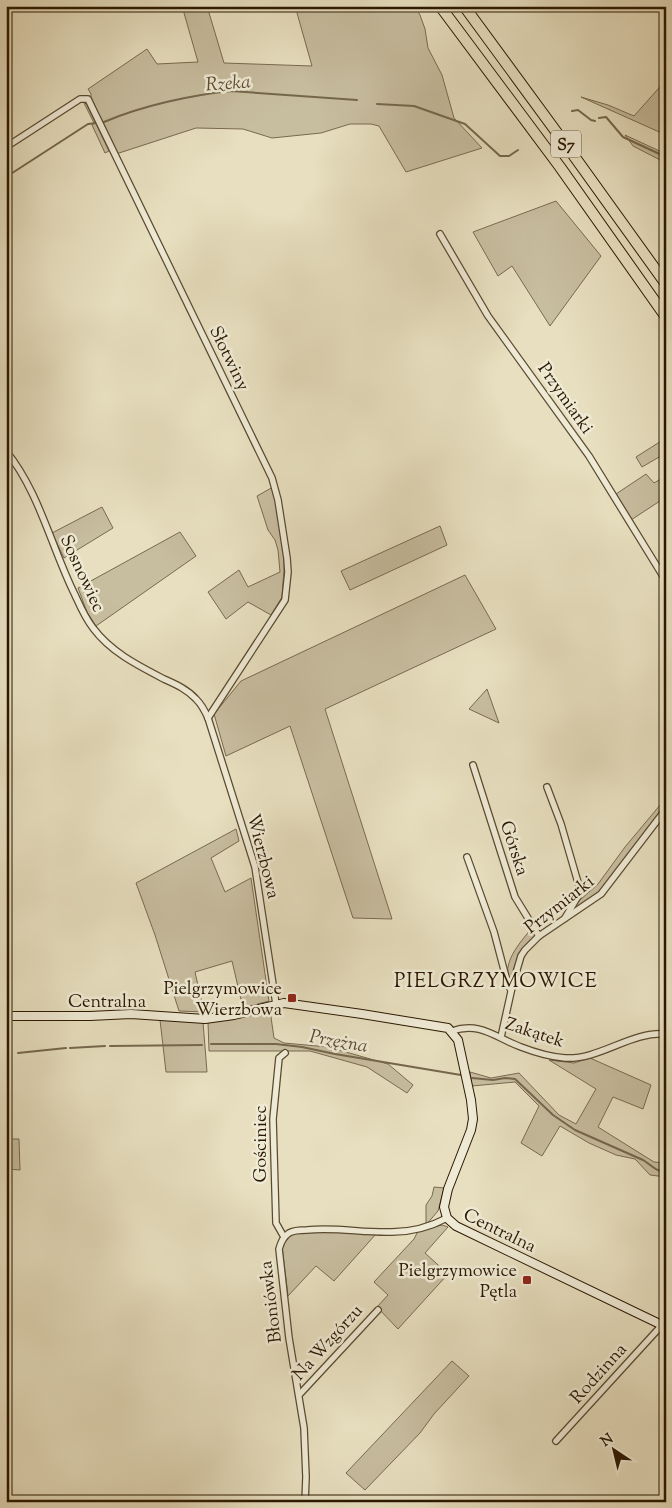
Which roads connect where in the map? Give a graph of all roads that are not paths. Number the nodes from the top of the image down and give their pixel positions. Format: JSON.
{"nodes":[{"id":1,"x":440,"y":6,"type":"edge"},
{"id":2,"x":464,"y":6,"type":"edge"},
{"id":3,"x":6,"y":147,"type":"edge"},
{"id":4,"x":440,"y":234,"type":"dead end"},
{"id":5,"x":666,"y":284,"type":"edge"},
{"id":6,"x":666,"y":317,"type":"edge"},
{"id":7,"x":6,"y":451,"type":"edge"},
{"id":8,"x":666,"y":581,"type":"edge"},
{"id":9,"x":208,"y":718,"type":"junction"},
{"id":10,"x":473,"y":766,"type":"dead end"},
{"id":11,"x":547,"y":787,"type":"dead end"},
{"id":12,"x":666,"y":809,"type":"edge"},
{"id":13,"x":467,"y":857,"type":"dead end"},
{"id":14,"x":565,"y":918,"type":"junction"},
{"id":15,"x":539,"y":936,"type":"junction"},
{"id":16,"x":511,"y":990,"type":"junction"},
{"id":17,"x":276,"y":1004,"type":"junction"},
{"id":18,"x":6,"y":1016,"type":"edge"},
{"id":19,"x":452,"y":1031,"type":"junction"},
{"id":20,"x":666,"y":1034,"type":"edge"},
{"id":21,"x":501,"y":1037,"type":"junction"},
{"id":22,"x":285,"y":1053,"type":"dead end"},
{"id":23,"x":447,"y":1218,"type":"junction"},
{"id":24,"x":284,"y":1237,"type":"junction"},
{"id":25,"x":378,"y":1310,"type":"dead end"},
{"id":26,"x":664,"y":1326,"type":"edge"},
{"id":27,"x":299,"y":1395,"type":"junction"},
{"id":28,"x":556,"y":1441,"type":"dead end"},
{"id":29,"x":305,"y":1502,"type":"edge"}],
"edges":[{"from":1,"to":6,"type":"highway","number":"S7"},
{"from":2,"to":5,"type":"highway","number":"S7"},
{"from":3,"to":9,"type":"street","name":"Słotwiny"},
{"from":4,"to":8,"type":"street","name":"Przymiarki"},
{"from":7,"to":9,"type":"street","name":"Sosnowiec"},
{"from":9,"to":17,"type":"street","name":"Wierzbowa"},
{"from":10,"to":15,"type":"street","name":"Górska"},
{"from":11,"to":14,"type":"street"},
{"from":12,"to":14,"type":"street","name":"Przymiarki"},
{"from":13,"to":16,"type":"street"},
{"from":14,"to":15,"type":"street","name":"Przymiarki"},
{"from":15,"to":16,"type":"street","name":"Przymiarki"},
{"from":16,"to":21,"type":"street","name":"Przymiarki"},
{"from":17,"to":18,"type":"street","name":"Centralna"},
{"from":17,"to":19,"type":"street","name":"Centralna"},
{"from":19,"to":21,"type":"street","name":"Zakątek"},
{"from":19,"to":23,"type":"street","name":"Centralna"},
{"from":20,"to":21,"type":"street","name":"Zakątek"},
{"from":22,"to":24,"type":"street","name":"Gościniec"},
{"from":23,"to":24,"type":"street","name":"Błoniówka"},
{"from":23,"to":26,"type":"street","name":"Centralna"},
{"from":24,"to":27,"type":"street","name":"Błoniówka"},
{"from":25,"to":27,"type":"street","name":"Na Wzgórzu"},
{"from":26,"to":28,"type":"street","name":"Rodzinna"},
{"from":27,"to":29,"type":"street","name":"Błoniówka"}]}
